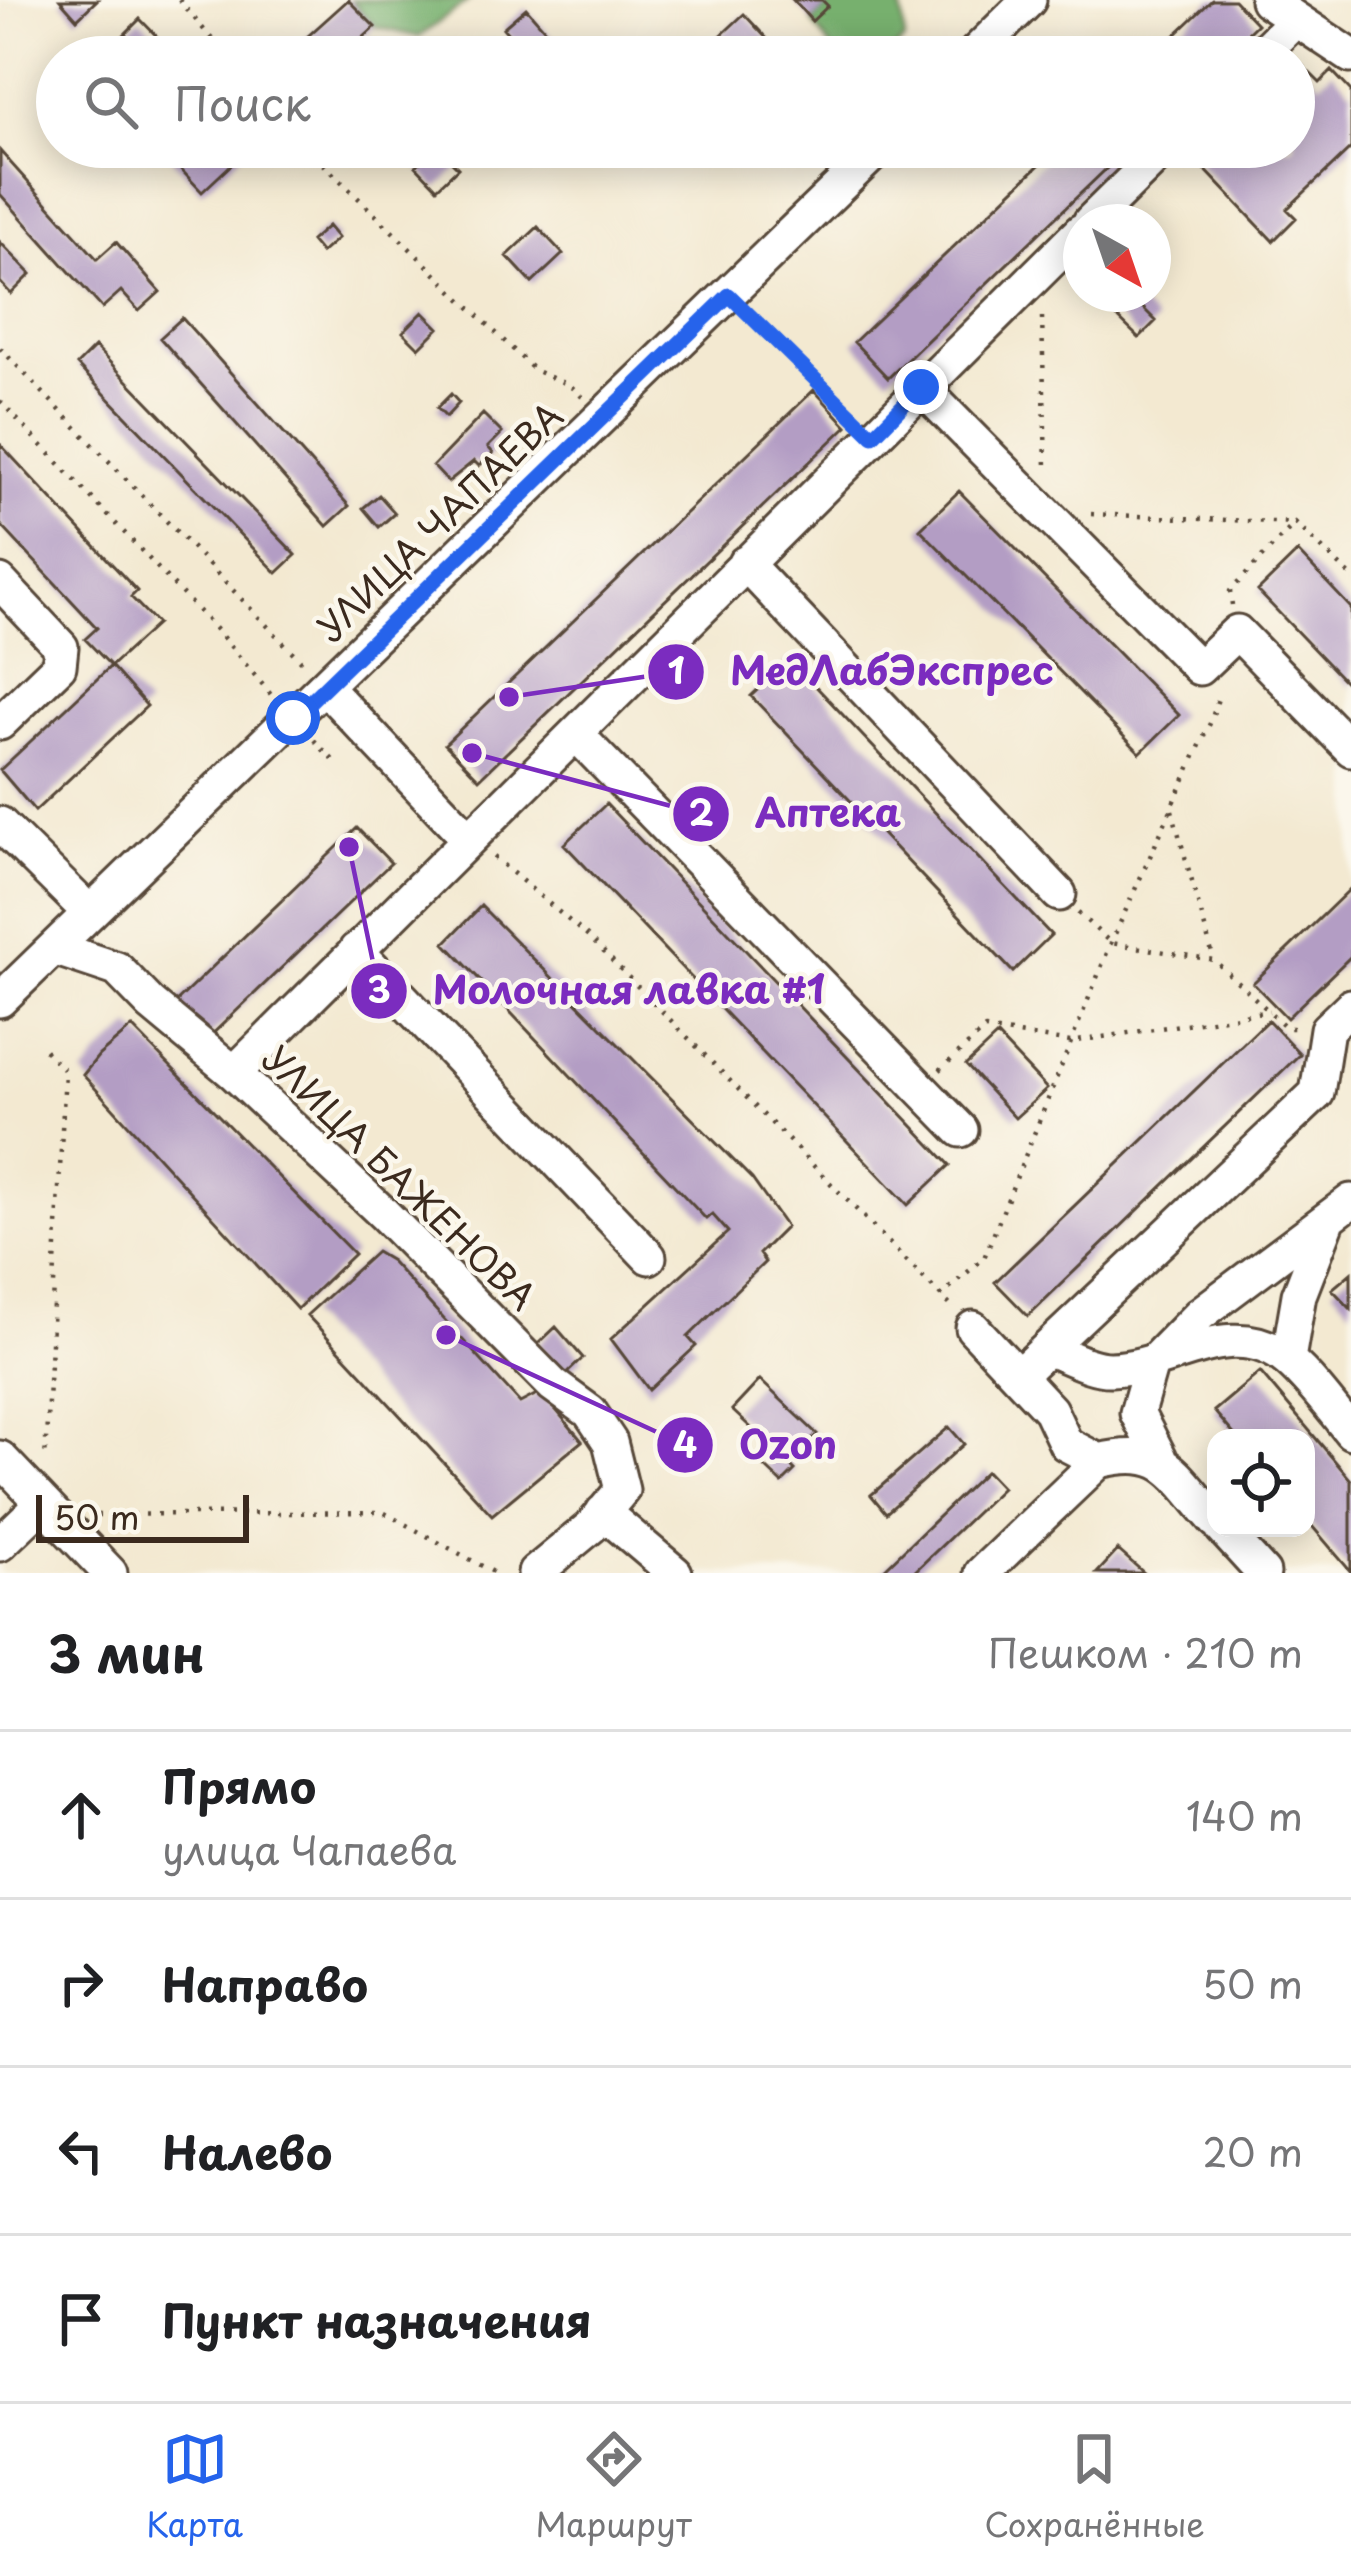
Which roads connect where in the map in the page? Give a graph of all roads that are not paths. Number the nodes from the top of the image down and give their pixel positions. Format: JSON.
{"nodes":[{"id":1,"x":1029,"y":0,"type":"edge"},
{"id":2,"x":1267,"y":0,"type":"edge"},
{"id":3,"x":1294,"y":21,"type":"junction"},
{"id":4,"x":992,"y":36,"type":"edge"},
{"id":5,"x":1279,"y":36,"type":"edge"},
{"id":6,"x":1351,"y":56,"type":"edge"},
{"id":7,"x":859,"y":168,"type":"edge"},
{"id":8,"x":1145,"y":168,"type":"edge"},
{"id":9,"x":1108,"y":204,"type":"edge"},
{"id":10,"x":1063,"y":248,"type":"edge"},
{"id":11,"x":921,"y":387,"type":"junction"},
{"id":12,"x":745,"y":563,"type":"junction"},
{"id":13,"x":0,"y":582,"type":"edge"},
{"id":14,"x":325,"y":687,"type":"junction"},
{"id":15,"x":0,"y":723,"type":"edge"},
{"id":16,"x":576,"y":734,"type":"junction"},
{"id":17,"x":1351,"y":749,"type":"edge"},
{"id":18,"x":0,"y":824,"type":"edge"},
{"id":19,"x":468,"y":838,"type":"junction"},
{"id":20,"x":1059,"y":894,"type":"road end"},
{"id":21,"x":90,"y":913,"type":"junction"},
{"id":22,"x":54,"y":948,"type":"junction"},
{"id":23,"x":356,"y":950,"type":"junction"},
{"id":24,"x":0,"y":1000,"type":"edge"},
{"id":25,"x":1343,"y":1028,"type":"edge"},
{"id":26,"x":234,"y":1073,"type":"junction"},
{"id":27,"x":961,"y":1130,"type":"dead end"},
{"id":28,"x":1339,"y":1211,"type":"edge"},
{"id":29,"x":649,"y":1257,"type":"dead end"},
{"id":30,"x":973,"y":1328,"type":"road end"},
{"id":31,"x":1049,"y":1349,"type":"junction"},
{"id":32,"x":1288,"y":1359,"type":"junction"},
{"id":33,"x":1151,"y":1364,"type":"junction"},
{"id":34,"x":1018,"y":1376,"type":"junction"},
{"id":35,"x":1346,"y":1416,"type":"edge"},
{"id":36,"x":0,"y":1458,"type":"edge"},
{"id":37,"x":1160,"y":1458,"type":"junction"},
{"id":38,"x":1099,"y":1461,"type":"junction"},
{"id":39,"x":43,"y":1503,"type":"junction"},
{"id":40,"x":1207,"y":1511,"type":"edge"},
{"id":41,"x":603,"y":1512,"type":"junction"},
{"id":42,"x":1230,"y":1537,"type":"edge"},
{"id":43,"x":0,"y":1544,"type":"edge"},
{"id":44,"x":110,"y":1573,"type":"edge"},
{"id":45,"x":535,"y":1573,"type":"edge"},
{"id":46,"x":675,"y":1573,"type":"edge"},
{"id":47,"x":982,"y":1573,"type":"edge"},
{"id":48,"x":1263,"y":1573,"type":"edge"}],
"edges":[{"from":1,"to":4,"type":"street"},
{"from":2,"to":3,"type":"street"},
{"from":3,"to":5,"type":"street"},
{"from":3,"to":6,"type":"street"},
{"from":7,"to":14,"type":"street","name":"УЛИЦА ЧАПАЕВА"},
{"from":8,"to":9,"type":"street"},
{"from":10,"to":11,"type":"street"},
{"from":11,"to":12,"type":"street"},
{"from":11,"to":17,"type":"street"},
{"from":12,"to":16,"type":"street"},
{"from":12,"to":20,"type":"street"},
{"from":13,"to":15,"type":"street"},
{"from":14,"to":19,"type":"street"},
{"from":14,"to":21,"type":"street","name":"УЛИЦА ЧАПАЕВА"},
{"from":16,"to":19,"type":"street"},
{"from":16,"to":27,"type":"street"},
{"from":18,"to":21,"type":"street"},
{"from":19,"to":23,"type":"street"},
{"from":21,"to":22,"type":"street","name":"УЛИЦА ЧАПАЕВА"},
{"from":22,"to":24,"type":"street","name":"УЛИЦА ЧАПАЕВА"},
{"from":22,"to":26,"type":"street","name":"УЛИЦА БАЖЕНОВА"},
{"from":23,"to":26,"type":"street"},
{"from":23,"to":29,"type":"street"},
{"from":25,"to":31,"type":"street"},
{"from":26,"to":41,"type":"street","name":"УЛИЦА БАЖЕНОВА"},
{"from":28,"to":32,"type":"street"},
{"from":28,"to":33,"type":"street"},
{"from":30,"to":34,"type":"street"},
{"from":31,"to":33,"type":"street"},
{"from":31,"to":34,"type":"street"},
{"from":32,"to":33,"type":"street"},
{"from":32,"to":35,"type":"street"},
{"from":33,"to":37,"type":"street"},
{"from":34,"to":38,"type":"street"},
{"from":36,"to":39,"type":"street"},
{"from":37,"to":38,"type":"street"},
{"from":37,"to":40,"type":"street"},
{"from":38,"to":47,"type":"street"},
{"from":39,"to":43,"type":"street"},
{"from":39,"to":44,"type":"street"},
{"from":41,"to":45,"type":"street"},
{"from":41,"to":46,"type":"street"},
{"from":42,"to":48,"type":"street"}]}
